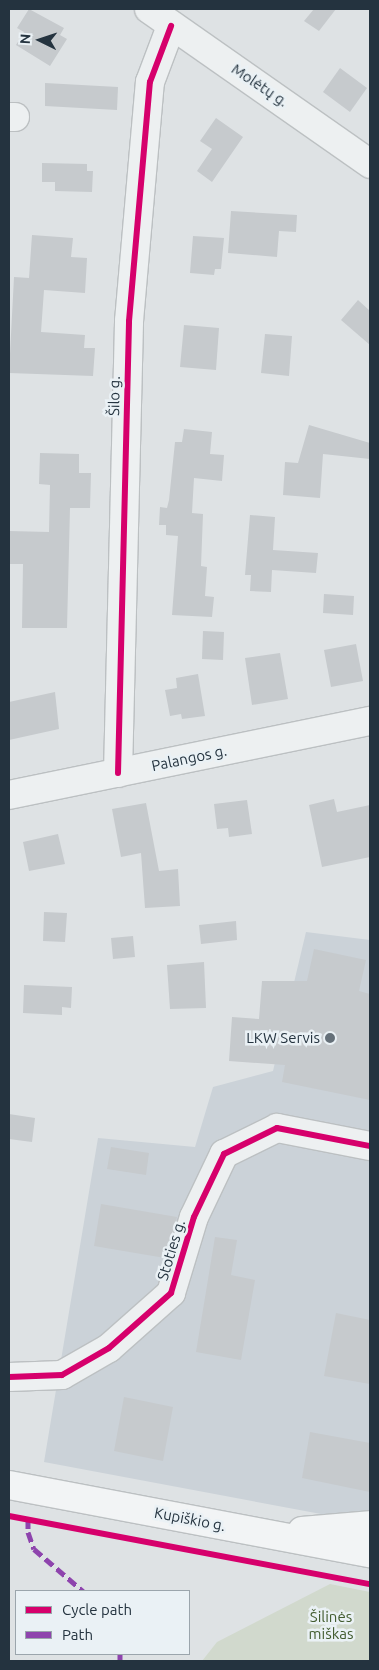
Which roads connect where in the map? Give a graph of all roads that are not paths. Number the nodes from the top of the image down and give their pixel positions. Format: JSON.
{"nodes":[{"id":1,"x":149,"y":9,"type":"edge"},
{"id":2,"x":171,"y":26,"type":"junction"},
{"id":3,"x":370,"y":164,"type":"edge"},
{"id":4,"x":370,"y":721,"type":"edge"},
{"id":5,"x":118,"y":772,"type":"junction"},
{"id":6,"x":9,"y":795,"type":"edge"},
{"id":7,"x":370,"y":1146,"type":"edge"},
{"id":8,"x":9,"y":1377,"type":"edge"},
{"id":9,"x":9,"y":1485,"type":"edge"},
{"id":10,"x":370,"y":1525,"type":"edge"},
{"id":11,"x":268,"y":1534,"type":"junction"},
{"id":12,"x":370,"y":1553,"type":"edge"}],
"edges":[{"from":1,"to":2,"type":"street","name":"Molėtų g."},
{"from":2,"to":3,"type":"street","name":"Molėtų g."},
{"from":2,"to":5,"type":"street","name":"Šilo g."},
{"from":4,"to":5,"type":"street","name":"Palangos g."},
{"from":5,"to":6,"type":"street","name":"Palangos g."},
{"from":7,"to":8,"type":"street","name":"Stoties g."},
{"from":9,"to":11,"type":"highway","name":"Kupiškio g."},
{"from":10,"to":11,"type":"highway"},
{"from":11,"to":12,"type":"highway","name":"Kupiškio g."}]}
